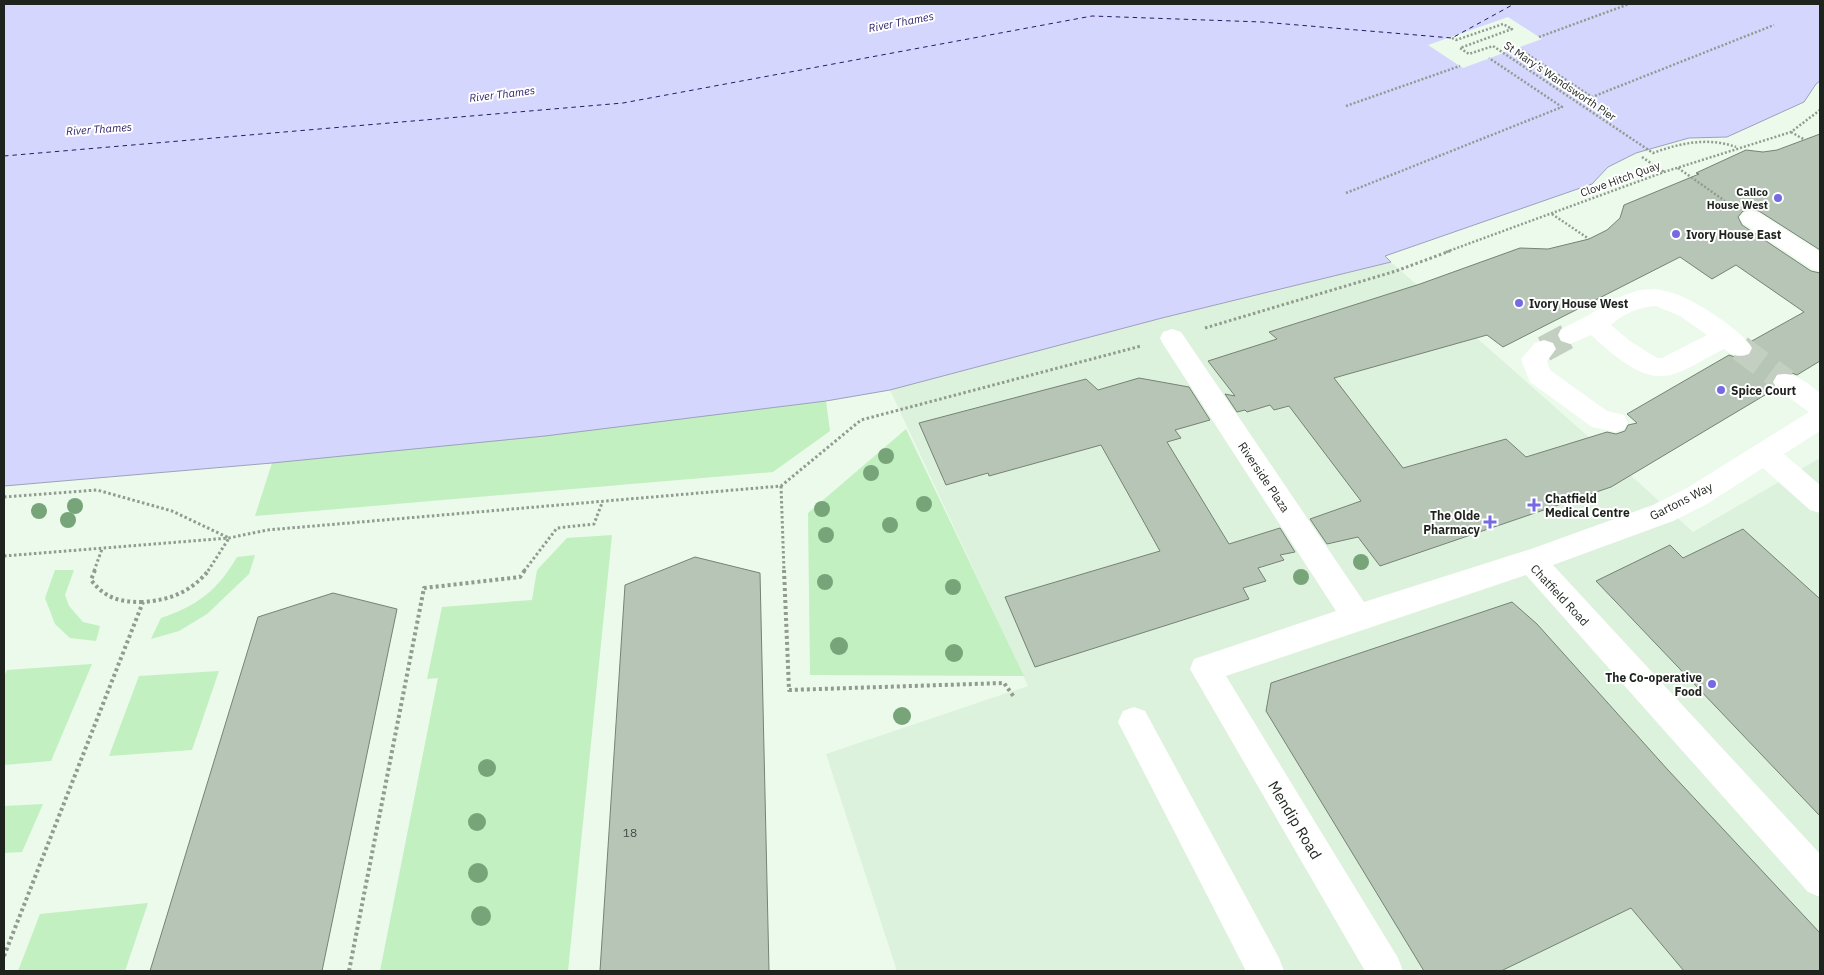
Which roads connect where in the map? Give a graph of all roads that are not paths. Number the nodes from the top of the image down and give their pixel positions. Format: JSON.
{"nodes":[{"id":1,"x":1750,"y":218,"type":"road end"},
{"id":2,"x":1820,"y":263,"type":"edge"},
{"id":3,"x":1598,"y":322,"type":"junction"},
{"id":4,"x":1570,"y":335,"type":"tunnel mouth"},
{"id":5,"x":1172,"y":338,"type":"road end"},
{"id":6,"x":1544,"y":349,"type":"tunnel mouth"},
{"id":7,"x":1786,"y":382,"type":"tunnel mouth"},
{"id":8,"x":1820,"y":406,"type":"edge"},
{"id":9,"x":1820,"y":418,"type":"edge"},
{"id":10,"x":1615,"y":422,"type":"dead end"},
{"id":11,"x":1766,"y":453,"type":"junction"},
{"id":12,"x":1820,"y":502,"type":"edge"},
{"id":13,"x":1531,"y":561,"type":"junction"},
{"id":14,"x":1357,"y":617,"type":"junction"},
{"id":15,"x":1204,"y":669,"type":"joint"},
{"id":16,"x":1134,"y":722,"type":"dead end"},
{"id":17,"x":1820,"y":880,"type":"edge"},
{"id":18,"x":1266,"y":971,"type":"edge"},
{"id":19,"x":1385,"y":971,"type":"edge"}],
"edges":[{"from":1,"to":2,"type":"street"},
{"from":3,"to":3,"type":"street"},
{"from":3,"to":4,"type":"street"},
{"from":5,"to":14,"type":"street","name":"Riverside Plaza"},
{"from":6,"to":10,"type":"street"},
{"from":7,"to":8,"type":"street"},
{"from":9,"to":11,"type":"street","name":"Gartons Way"},
{"from":11,"to":12,"type":"street"},
{"from":11,"to":13,"type":"street","name":"Gartons Way"},
{"from":13,"to":14,"type":"street","name":"Chatfield Road"},
{"from":13,"to":17,"type":"street","name":"Chatfield Road"},
{"from":14,"to":15,"type":"street","name":"Chatfield Road"},
{"from":15,"to":19,"type":"street","name":"Mendip Road"},
{"from":16,"to":18,"type":"street"}]}
